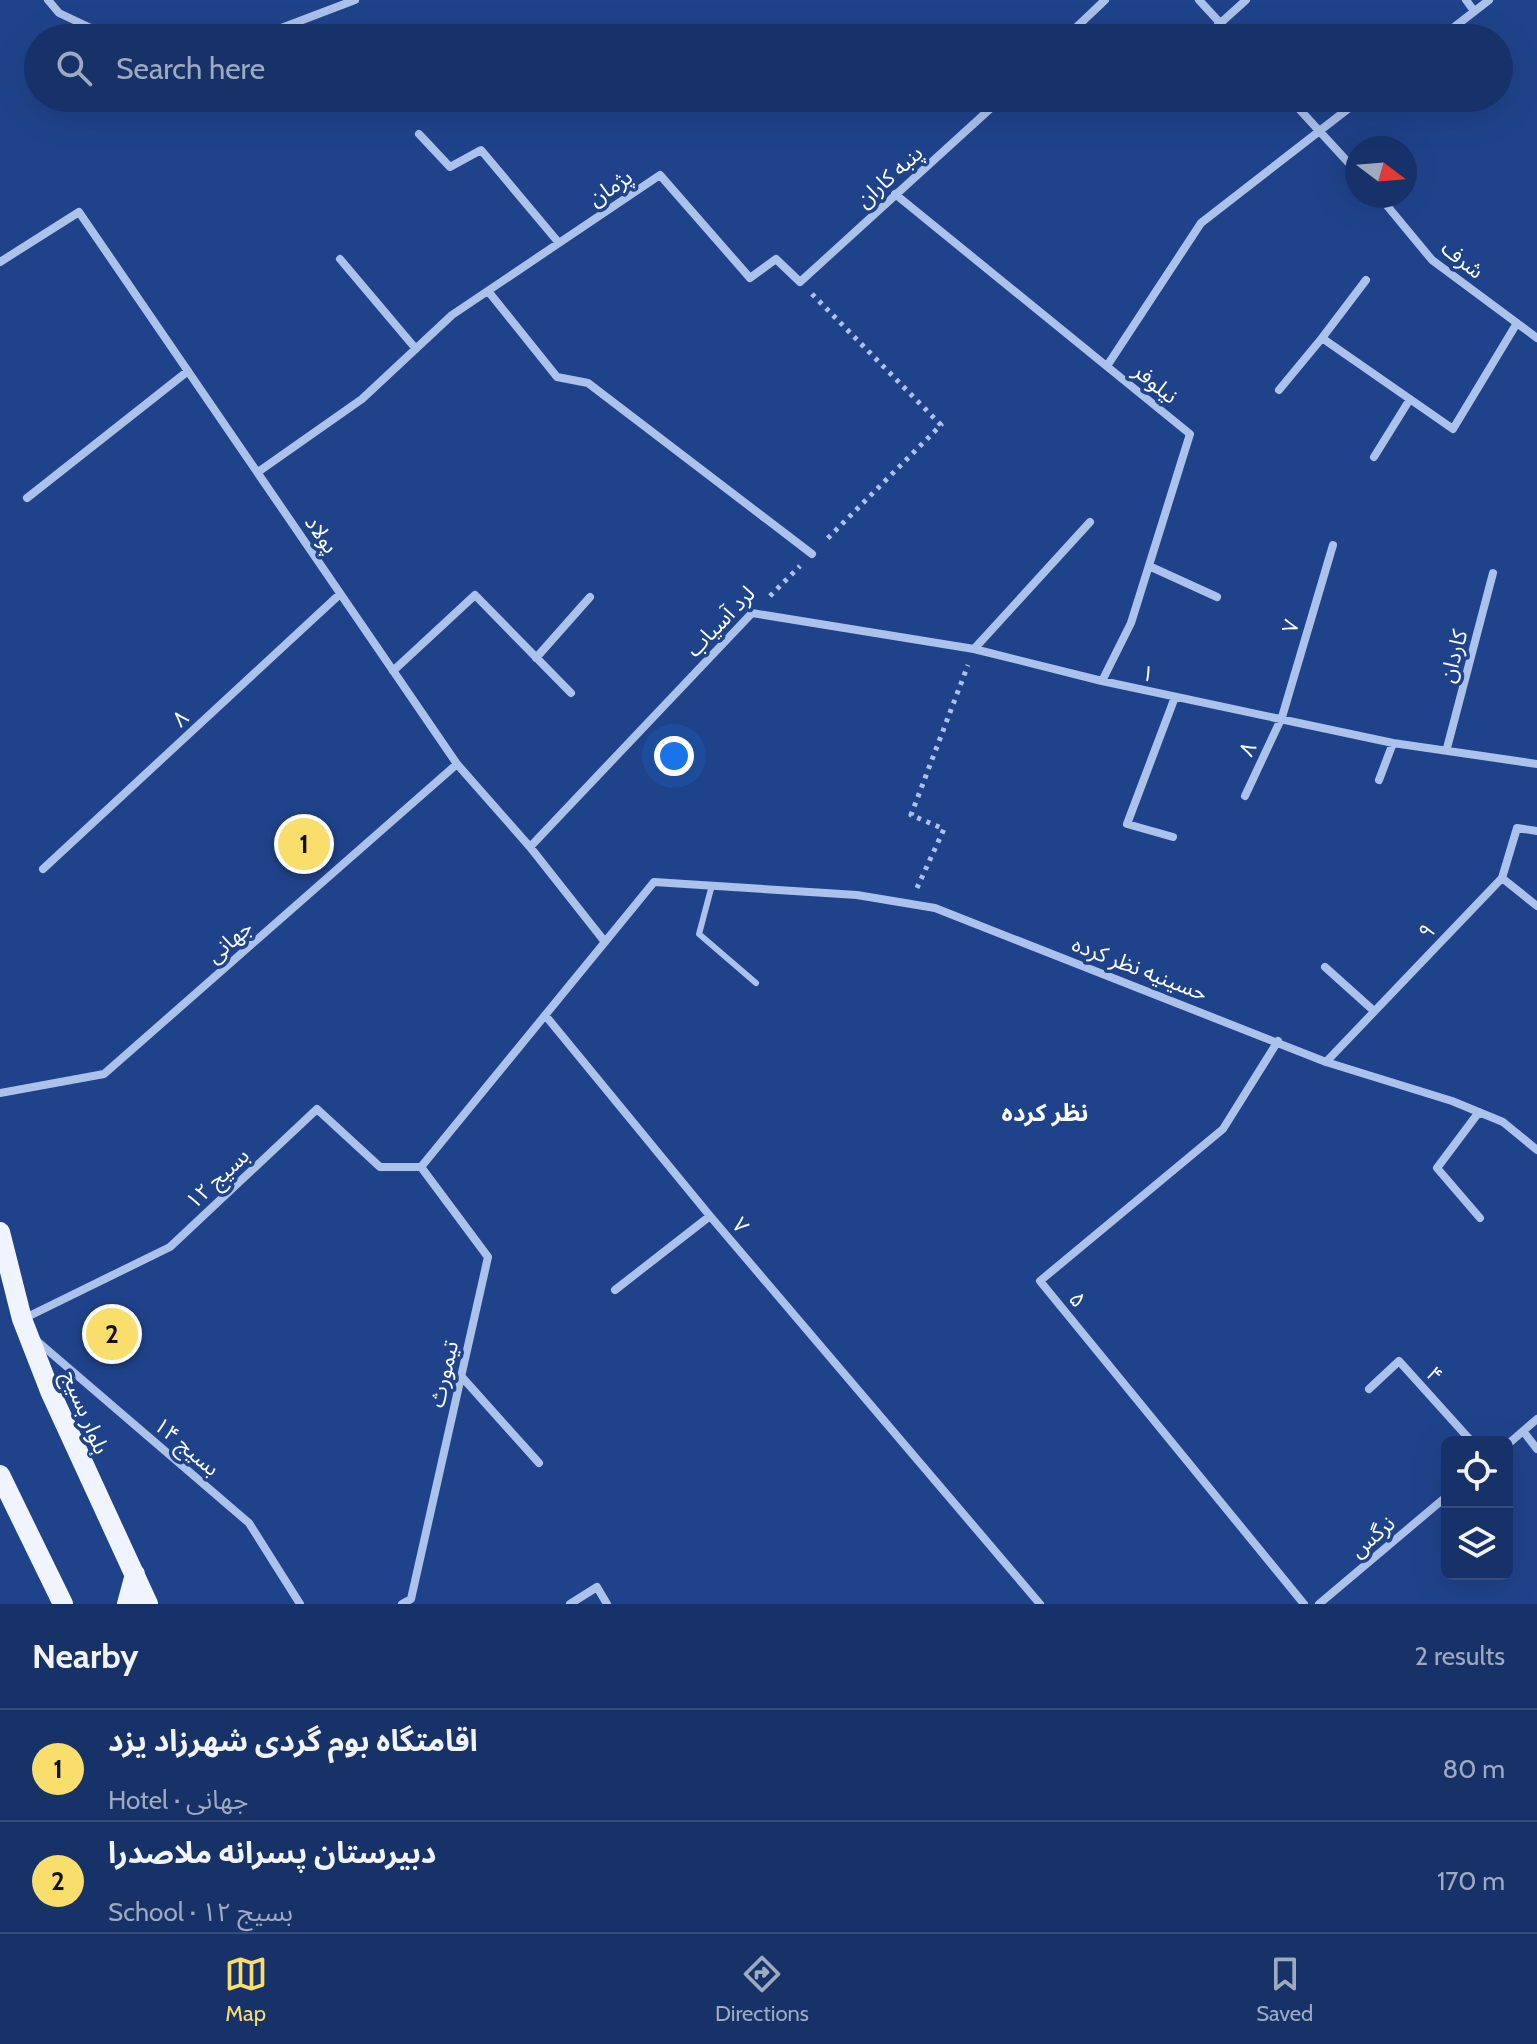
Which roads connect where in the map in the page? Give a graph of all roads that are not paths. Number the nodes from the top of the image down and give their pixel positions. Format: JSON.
{"nodes":[{"id":1,"x":48,"y":0,"type":"edge"},
{"id":2,"x":355,"y":0,"type":"edge"},
{"id":3,"x":1105,"y":0,"type":"edge"},
{"id":4,"x":1199,"y":0,"type":"edge"},
{"id":5,"x":1246,"y":0,"type":"edge"},
{"id":6,"x":1466,"y":0,"type":"edge"},
{"id":7,"x":1489,"y":0,"type":"edge"},
{"id":8,"x":345,"y":4,"type":"edge"},
{"id":9,"x":1474,"y":11,"type":"junction"},
{"id":10,"x":1220,"y":23,"type":"joint"},
{"id":11,"x":82,"y":24,"type":"edge"},
{"id":12,"x":292,"y":24,"type":"edge"},
{"id":13,"x":1080,"y":24,"type":"edge"},
{"id":14,"x":1458,"y":24,"type":"edge"},
{"id":15,"x":986,"y":112,"type":"edge"},
{"id":16,"x":1302,"y":112,"type":"edge"},
{"id":17,"x":1344,"y":112,"type":"edge"},
{"id":18,"x":1320,"y":131,"type":"junction"},
{"id":19,"x":419,"y":134,"type":"dead end"},
{"id":20,"x":1345,"y":159,"type":"edge"},
{"id":21,"x":895,"y":194,"type":"junction"},
{"id":22,"x":1389,"y":208,"type":"edge"},
{"id":23,"x":559,"y":243,"type":"junction"},
{"id":24,"x":340,"y":259,"type":"dead end"},
{"id":25,"x":0,"y":262,"type":"edge"},
{"id":26,"x":1366,"y":280,"type":"dead end"},
{"id":27,"x":800,"y":282,"type":"joint"},
{"id":28,"x":488,"y":291,"type":"junction"},
{"id":29,"x":1517,"y":323,"type":"junction"},
{"id":30,"x":1322,"y":338,"type":"junction"},
{"id":31,"x":1537,"y":338,"type":"edge"},
{"id":32,"x":416,"y":349,"type":"junction"},
{"id":33,"x":1107,"y":366,"type":"junction"},
{"id":34,"x":188,"y":371,"type":"junction"},
{"id":35,"x":1279,"y":390,"type":"dead end"},
{"id":36,"x":1410,"y":399,"type":"junction"},
{"id":37,"x":1374,"y":457,"type":"dead end"},
{"id":38,"x":258,"y":472,"type":"junction"},
{"id":39,"x":27,"y":498,"type":"dead end"},
{"id":40,"x":1090,"y":522,"type":"dead end"},
{"id":41,"x":1333,"y":545,"type":"dead end"},
{"id":42,"x":812,"y":554,"type":"road end"},
{"id":43,"x":1149,"y":566,"type":"junction"},
{"id":44,"x":1493,"y":573,"type":"dead end"},
{"id":45,"x":340,"y":594,"type":"junction"},
{"id":46,"x":590,"y":597,"type":"dead end"},
{"id":47,"x":1217,"y":597,"type":"dead end"},
{"id":48,"x":752,"y":613,"type":"joint"},
{"id":49,"x":974,"y":649,"type":"junction"},
{"id":50,"x":536,"y":658,"type":"junction"},
{"id":51,"x":393,"y":671,"type":"junction"},
{"id":52,"x":1102,"y":681,"type":"junction"},
{"id":53,"x":571,"y":693,"type":"dead end"},
{"id":54,"x":1175,"y":697,"type":"junction"},
{"id":55,"x":1282,"y":717,"type":"junction"},
{"id":56,"x":1393,"y":743,"type":"junction"},
{"id":57,"x":1447,"y":748,"type":"junction"},
{"id":58,"x":1537,"y":762,"type":"edge"},
{"id":59,"x":457,"y":764,"type":"junction"},
{"id":60,"x":1379,"y":780,"type":"dead end"},
{"id":61,"x":1245,"y":796,"type":"dead end"},
{"id":62,"x":1537,"y":831,"type":"edge"},
{"id":63,"x":1173,"y":837,"type":"dead end"},
{"id":64,"x":530,"y":847,"type":"junction"},
{"id":65,"x":43,"y":869,"type":"dead end"},
{"id":66,"x":1502,"y":878,"type":"junction"},
{"id":67,"x":712,"y":885,"type":"junction"},
{"id":68,"x":1537,"y":906,"type":"edge"},
{"id":69,"x":605,"y":942,"type":"junction"},
{"id":70,"x":1325,"y":967,"type":"dead end"},
{"id":71,"x":756,"y":983,"type":"dead end"},
{"id":72,"x":1374,"y":1011,"type":"junction"},
{"id":73,"x":545,"y":1015,"type":"junction"},
{"id":74,"x":1278,"y":1041,"type":"junction"},
{"id":75,"x":1326,"y":1062,"type":"junction"},
{"id":76,"x":0,"y":1093,"type":"edge"},
{"id":77,"x":1479,"y":1112,"type":"junction"},
{"id":78,"x":1537,"y":1150,"type":"edge"},
{"id":79,"x":421,"y":1167,"type":"junction"},
{"id":80,"x":710,"y":1216,"type":"junction"},
{"id":81,"x":1480,"y":1218,"type":"dead end"},
{"id":82,"x":0,"y":1232,"type":"edge"},
{"id":83,"x":615,"y":1290,"type":"dead end"},
{"id":84,"x":25,"y":1326,"type":"junction"},
{"id":85,"x":461,"y":1376,"type":"junction"},
{"id":86,"x":1369,"y":1389,"type":"dead end"},
{"id":87,"x":1537,"y":1419,"type":"edge"},
{"id":88,"x":1523,"y":1431,"type":"junction"},
{"id":89,"x":1467,"y":1436,"type":"edge"},
{"id":90,"x":1513,"y":1440,"type":"edge"},
{"id":91,"x":1537,"y":1449,"type":"edge"},
{"id":92,"x":539,"y":1463,"type":"dead end"},
{"id":93,"x":0,"y":1475,"type":"edge"},
{"id":94,"x":1441,"y":1501,"type":"edge"},
{"id":95,"x":135,"y":1574,"type":"junction"},
{"id":96,"x":413,"y":1602,"type":"edge"},
{"id":97,"x":63,"y":1604,"type":"edge"},
{"id":98,"x":127,"y":1604,"type":"edge"},
{"id":99,"x":148,"y":1604,"type":"edge"},
{"id":100,"x":300,"y":1604,"type":"edge"},
{"id":101,"x":402,"y":1604,"type":"edge"},
{"id":102,"x":570,"y":1604,"type":"edge"},
{"id":103,"x":607,"y":1604,"type":"edge"},
{"id":104,"x":1040,"y":1604,"type":"edge"},
{"id":105,"x":1304,"y":1604,"type":"edge"},
{"id":106,"x":1319,"y":1604,"type":"edge"}],
"edges":[{"from":1,"to":11,"type":"street"},
{"from":2,"to":8,"type":"street"},
{"from":3,"to":13,"type":"street"},
{"from":4,"to":10,"type":"street"},
{"from":5,"to":10,"type":"street"},
{"from":6,"to":9,"type":"street"},
{"from":7,"to":9,"type":"street"},
{"from":8,"to":12,"type":"street"},
{"from":9,"to":14,"type":"street"},
{"from":15,"to":21,"type":"street","name":"پنبه کاران"},
{"from":16,"to":18,"type":"street"},
{"from":17,"to":18,"type":"street"},
{"from":18,"to":20,"type":"street"},
{"from":18,"to":33,"type":"street"},
{"from":19,"to":23,"type":"street"},
{"from":21,"to":27,"type":"street","name":"پنبه کاران"},
{"from":21,"to":33,"type":"street","name":"نیلوفر"},
{"from":22,"to":29,"type":"street","name":"شرف"},
{"from":23,"to":27,"type":"street","name":"پژمان"},
{"from":23,"to":28,"type":"street","name":"پژمان"},
{"from":24,"to":32,"type":"street"},
{"from":25,"to":34,"type":"street","name":"پولاد"},
{"from":26,"to":30,"type":"street"},
{"from":28,"to":32,"type":"street","name":"پژمان"},
{"from":28,"to":42,"type":"street"},
{"from":29,"to":31,"type":"street","name":"شرف"},
{"from":29,"to":36,"type":"street"},
{"from":30,"to":35,"type":"street"},
{"from":30,"to":36,"type":"street"},
{"from":32,"to":38,"type":"street","name":"پژمان"},
{"from":33,"to":43,"type":"street","name":"نیلوفر"},
{"from":34,"to":38,"type":"street","name":"پولاد"},
{"from":34,"to":39,"type":"street"},
{"from":36,"to":37,"type":"street"},
{"from":38,"to":45,"type":"street","name":"پولاد"},
{"from":40,"to":49,"type":"street"},
{"from":41,"to":55,"type":"street","name":"۷"},
{"from":43,"to":47,"type":"street"},
{"from":43,"to":52,"type":"street","name":"نیلوفر"},
{"from":44,"to":57,"type":"street","name":"کاردان"},
{"from":45,"to":51,"type":"street","name":"پولاد"},
{"from":45,"to":65,"type":"street","name":"۸"},
{"from":46,"to":50,"type":"street"},
{"from":48,"to":49,"type":"street","name":"۱"},
{"from":48,"to":64,"type":"street","name":"لرد آسیاب"},
{"from":49,"to":52,"type":"street","name":"۱"},
{"from":50,"to":51,"type":"street"},
{"from":50,"to":53,"type":"street"},
{"from":51,"to":59,"type":"street","name":"پولاد"},
{"from":52,"to":54,"type":"street","name":"۱"},
{"from":54,"to":55,"type":"street","name":"۱"},
{"from":54,"to":63,"type":"street"},
{"from":55,"to":56,"type":"street","name":"۱"},
{"from":55,"to":61,"type":"street","name":"۸"},
{"from":56,"to":57,"type":"street","name":"۱"},
{"from":56,"to":60,"type":"street"},
{"from":57,"to":58,"type":"street","name":"۱"},
{"from":59,"to":64,"type":"street","name":"پولاد"},
{"from":59,"to":76,"type":"street","name":"جهانی"},
{"from":62,"to":66,"type":"street","name":"۹"},
{"from":64,"to":69,"type":"street","name":"پولاد"},
{"from":66,"to":68,"type":"street"},
{"from":66,"to":72,"type":"street","name":"۹"},
{"from":67,"to":69,"type":"street","name":"حسینیه نظر کرده"},
{"from":67,"to":71,"type":"lane"},
{"from":67,"to":74,"type":"street","name":"حسینیه نظر کرده"},
{"from":69,"to":73,"type":"street"},
{"from":70,"to":72,"type":"street"},
{"from":72,"to":75,"type":"street","name":"۹"},
{"from":73,"to":79,"type":"street"},
{"from":73,"to":80,"type":"street","name":"۷"},
{"from":74,"to":75,"type":"street","name":"حسینیه نظر کرده"},
{"from":74,"to":105,"type":"street","name":"۵"},
{"from":75,"to":77,"type":"street","name":"حسینیه نظر کرده"},
{"from":77,"to":78,"type":"street","name":"حسینیه نظر کرده"},
{"from":77,"to":81,"type":"street"},
{"from":79,"to":84,"type":"street","name":"بسیج ۱۲"},
{"from":79,"to":85,"type":"street","name":"تیمورث"},
{"from":80,"to":83,"type":"street"},
{"from":80,"to":104,"type":"street","name":"۷"},
{"from":82,"to":84,"type":"main road","name":"بلوار بسیج"},
{"from":84,"to":95,"type":"main road","name":"بلوار بسیج"},
{"from":84,"to":100,"type":"street","name":"بسیج ۱۴"},
{"from":85,"to":92,"type":"street"},
{"from":85,"to":96,"type":"street","name":"تیمورث"},
{"from":86,"to":89,"type":"street","name":"۴"},
{"from":87,"to":88,"type":"street"},
{"from":88,"to":90,"type":"street"},
{"from":88,"to":91,"type":"street"},
{"from":93,"to":97,"type":"main road"},
{"from":94,"to":106,"type":"street","name":"نرگس"},
{"from":95,"to":98,"type":"main road"},
{"from":95,"to":99,"type":"main road","name":"بلوار بسیج"},
{"from":96,"to":101,"type":"street","name":"تیمورث"},
{"from":102,"to":103,"type":"street"}]}
